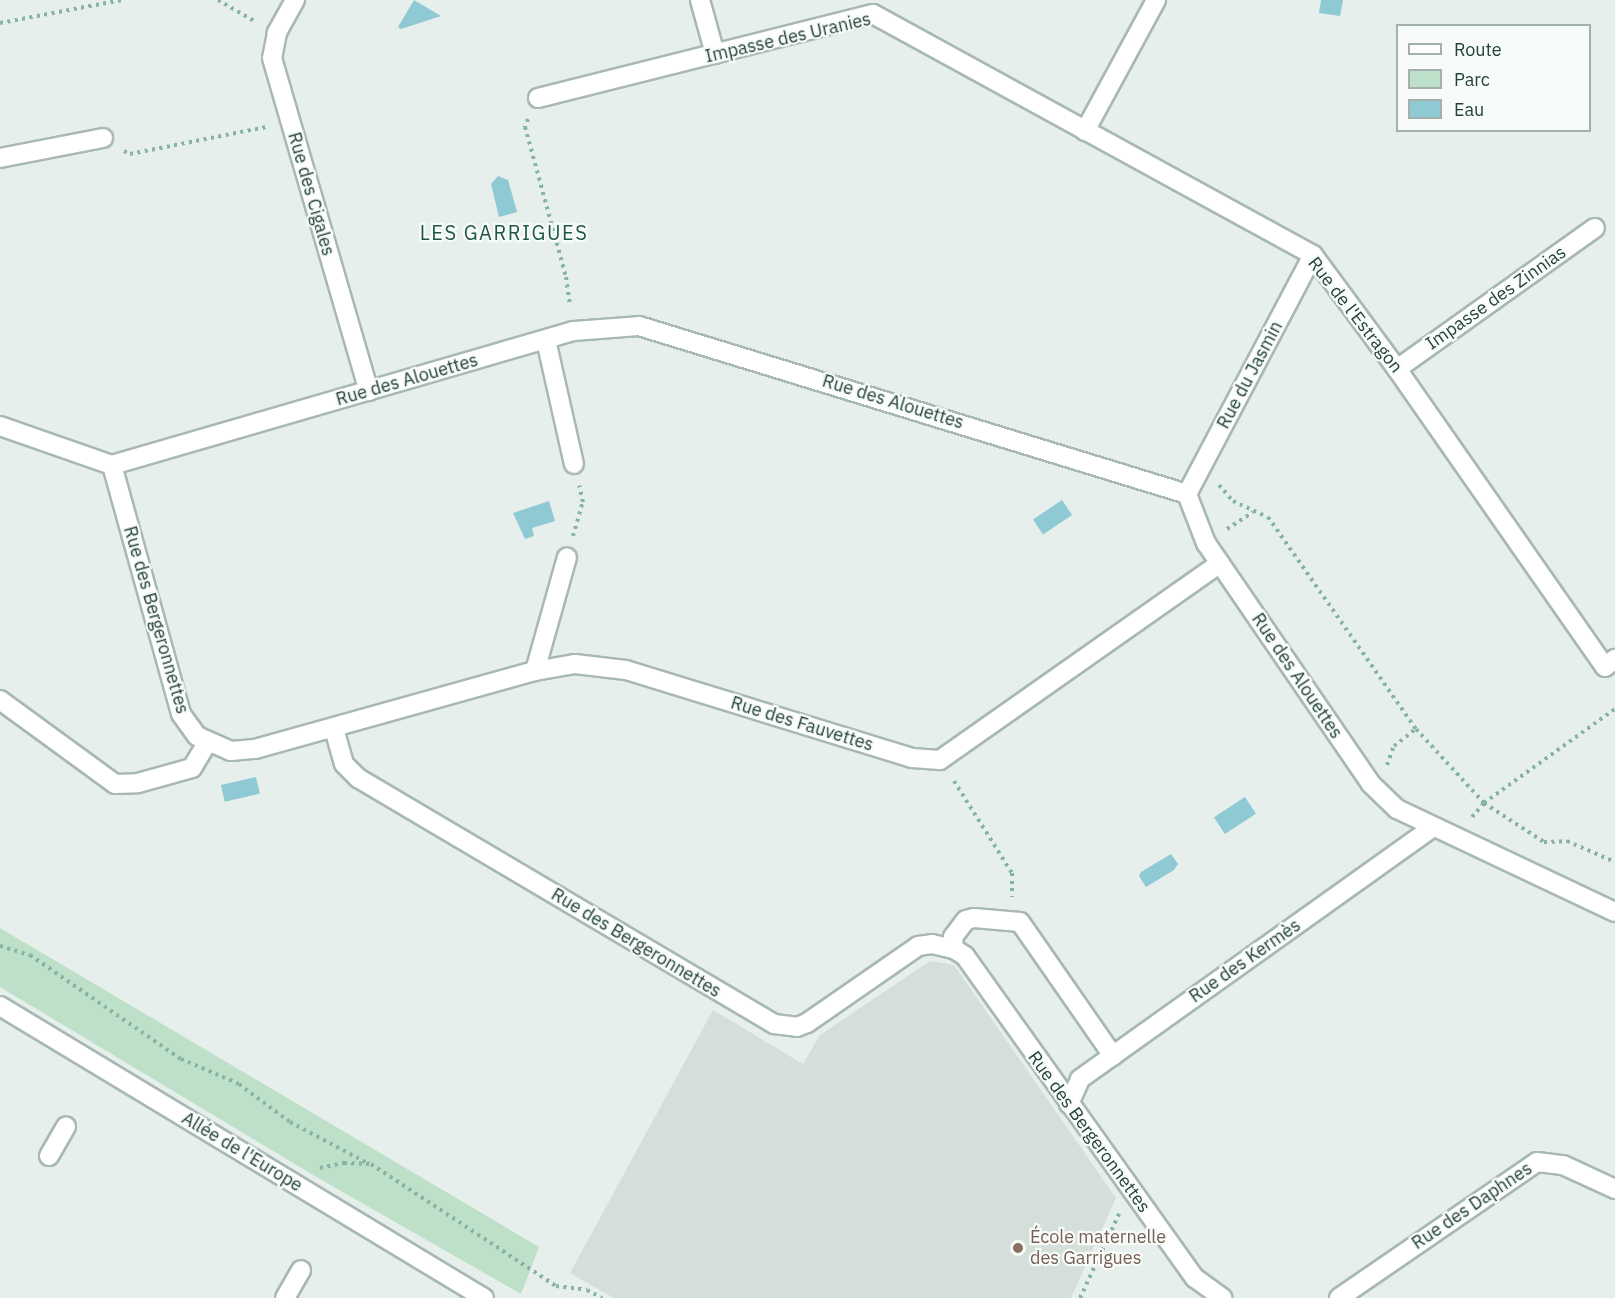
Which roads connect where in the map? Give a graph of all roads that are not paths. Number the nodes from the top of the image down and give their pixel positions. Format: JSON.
{"nodes":[{"id":1,"x":294,"y":0,"type":"edge"},
{"id":2,"x":700,"y":0,"type":"edge"},
{"id":3,"x":1156,"y":0,"type":"edge"},
{"id":4,"x":715,"y":54,"type":"junction"},
{"id":5,"x":538,"y":98,"type":"road end"},
{"id":6,"x":1085,"y":131,"type":"junction"},
{"id":7,"x":103,"y":138,"type":"road end"},
{"id":8,"x":0,"y":158,"type":"edge"},
{"id":9,"x":1595,"y":228,"type":"dead end"},
{"id":10,"x":1313,"y":255,"type":"junction"},
{"id":11,"x":546,"y":340,"type":"junction"},
{"id":12,"x":1397,"y":369,"type":"junction"},
{"id":13,"x":369,"y":391,"type":"junction"},
{"id":14,"x":0,"y":426,"type":"edge"},
{"id":15,"x":574,"y":464,"type":"road end"},
{"id":16,"x":111,"y":465,"type":"junction"},
{"id":17,"x":1187,"y":494,"type":"junction"},
{"id":18,"x":567,"y":557,"type":"road end"},
{"id":19,"x":1220,"y":563,"type":"junction"},
{"id":20,"x":1615,"y":659,"type":"edge"},
{"id":21,"x":535,"y":671,"type":"junction"},
{"id":22,"x":0,"y":700,"type":"edge"},
{"id":23,"x":334,"y":729,"type":"junction"},
{"id":24,"x":207,"y":743,"type":"junction"},
{"id":25,"x":1433,"y":827,"type":"junction"},
{"id":26,"x":1615,"y":912,"type":"edge"},
{"id":27,"x":954,"y":949,"type":"junction"},
{"id":28,"x":0,"y":1006,"type":"edge"},
{"id":29,"x":1113,"y":1056,"type":"junction"},
{"id":30,"x":1069,"y":1104,"type":"junction"},
{"id":31,"x":66,"y":1126,"type":"dead end"},
{"id":32,"x":49,"y":1156,"type":"dead end"},
{"id":33,"x":1615,"y":1189,"type":"edge"},
{"id":34,"x":301,"y":1270,"type":"dead end"},
{"id":35,"x":285,"y":1298,"type":"edge"},
{"id":36,"x":484,"y":1298,"type":"edge"},
{"id":37,"x":1223,"y":1298,"type":"edge"},
{"id":38,"x":1339,"y":1298,"type":"edge"}],
"edges":[{"from":1,"to":13,"type":"street","name":"Rue des Cigales"},
{"from":2,"to":4,"type":"street"},
{"from":3,"to":6,"type":"street"},
{"from":4,"to":5,"type":"street","name":"Impasse des Uranies"},
{"from":4,"to":6,"type":"street","name":"Impasse des Uranies"},
{"from":6,"to":10,"type":"street","name":"Rue de l'Estragon"},
{"from":7,"to":8,"type":"street"},
{"from":9,"to":12,"type":"street","name":"Impasse des Zinnias"},
{"from":10,"to":12,"type":"street","name":"Rue de l'Estragon"},
{"from":10,"to":17,"type":"street","name":"Rue du Jasmin"},
{"from":11,"to":13,"type":"street","name":"Rue des Alouettes"},
{"from":11,"to":15,"type":"street"},
{"from":11,"to":17,"type":"street","name":"Rue des Alouettes"},
{"from":12,"to":20,"type":"street","name":"Rue de l'Estragon"},
{"from":13,"to":16,"type":"street","name":"Rue des Alouettes"},
{"from":14,"to":16,"type":"street"},
{"from":16,"to":24,"type":"street","name":"Rue des Bergeronnettes"},
{"from":17,"to":19,"type":"street","name":"Rue des Alouettes"},
{"from":18,"to":21,"type":"street"},
{"from":19,"to":21,"type":"street","name":"Rue des Fauvettes"},
{"from":19,"to":25,"type":"street","name":"Rue des Alouettes"},
{"from":21,"to":23,"type":"street","name":"Rue des Fauvettes"},
{"from":22,"to":24,"type":"street"},
{"from":23,"to":24,"type":"street"},
{"from":23,"to":27,"type":"street","name":"Rue des Bergeronnettes"},
{"from":25,"to":26,"type":"street","name":"Rue des Alouettes"},
{"from":25,"to":29,"type":"street","name":"Rue des Kermès"},
{"from":27,"to":29,"type":"street"},
{"from":27,"to":30,"type":"street","name":"Rue des Bergeronnettes"},
{"from":28,"to":36,"type":"street","name":"Allée de l'Europe"},
{"from":29,"to":30,"type":"street","name":"Rue des Kermès"},
{"from":30,"to":37,"type":"street","name":"Rue des Bergeronnettes"},
{"from":31,"to":32,"type":"street"},
{"from":33,"to":38,"type":"street","name":"Rue des Daphnes"},
{"from":34,"to":35,"type":"street"}]}
